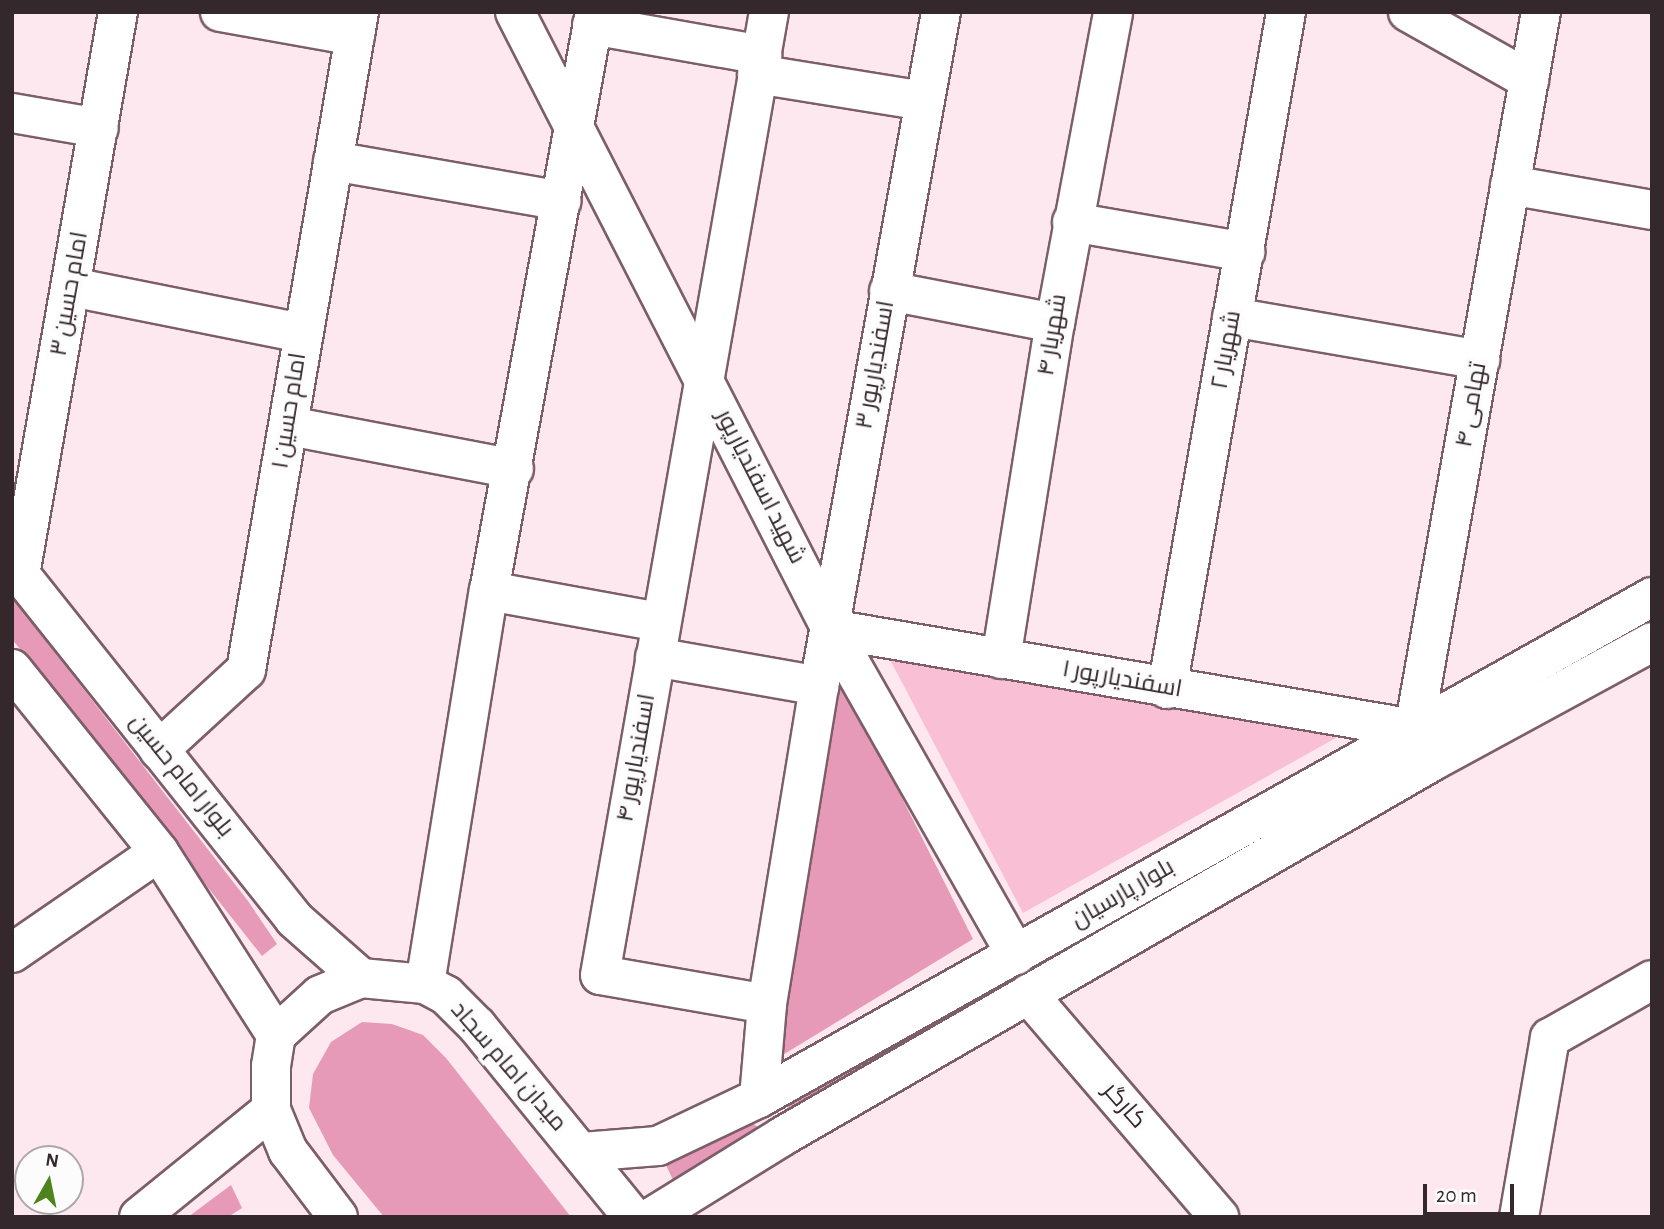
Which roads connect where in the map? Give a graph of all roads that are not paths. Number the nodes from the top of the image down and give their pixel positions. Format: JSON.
{"nodes":[{"id":1,"x":118,"y":12,"type":"edge"},
{"id":2,"x":220,"y":12,"type":"edge"},
{"id":3,"x":515,"y":12,"type":"edge"},
{"id":4,"x":769,"y":12,"type":"edge"},
{"id":5,"x":941,"y":12,"type":"edge"},
{"id":6,"x":1112,"y":12,"type":"edge"},
{"id":7,"x":1286,"y":12,"type":"edge"},
{"id":8,"x":1408,"y":12,"type":"edge"},
{"id":9,"x":1541,"y":12,"type":"edge"},
{"id":10,"x":593,"y":19,"type":"edge"},
{"id":11,"x":357,"y":24,"type":"edge"},
{"id":12,"x":759,"y":64,"type":"junction"},
{"id":13,"x":1529,"y":80,"type":"junction"},
{"id":14,"x":924,"y":101,"type":"junction"},
{"id":15,"x":12,"y":113,"type":"edge"},
{"id":16,"x":575,"y":127,"type":"junction"},
{"id":17,"x":99,"y":128,"type":"junction"},
{"id":18,"x":333,"y":161,"type":"junction"},
{"id":19,"x":1510,"y":185,"type":"junction"},
{"id":20,"x":562,"y":201,"type":"junction"},
{"id":21,"x":1652,"y":210,"type":"edge"},
{"id":22,"x":1072,"y":222,"type":"junction"},
{"id":23,"x":1245,"y":252,"type":"junction"},
{"id":24,"x":72,"y":287,"type":"junction"},
{"id":25,"x":889,"y":291,"type":"junction"},
{"id":26,"x":1233,"y":317,"type":"junction"},
{"id":27,"x":1055,"y":323,"type":"junction"},
{"id":28,"x":302,"y":333,"type":"junction"},
{"id":29,"x":1480,"y":360,"type":"junction"},
{"id":30,"x":703,"y":374,"type":"junction"},
{"id":31,"x":289,"y":426,"type":"junction"},
{"id":32,"x":514,"y":469,"type":"junction"},
{"id":33,"x":16,"y":570,"type":"edge"},
{"id":34,"x":489,"y":591,"type":"junction"},
{"id":35,"x":1652,"y":597,"type":"edge"},
{"id":36,"x":831,"y":629,"type":"junction"},
{"id":37,"x":657,"y":640,"type":"junction"},
{"id":38,"x":1652,"y":642,"type":"edge"},
{"id":39,"x":1001,"y":659,"type":"junction"},
{"id":40,"x":12,"y":668,"type":"edge"},
{"id":41,"x":819,"y":686,"type":"junction"},
{"id":42,"x":1491,"y":687,"type":"junction"},
{"id":43,"x":1167,"y":689,"type":"junction"},
{"id":44,"x":1512,"y":718,"type":"junction"},
{"id":45,"x":1424,"y":745,"type":"junction"},
{"id":46,"x":159,"y":750,"type":"junction"},
{"id":47,"x":1342,"y":769,"type":"junction"},
{"id":48,"x":1363,"y":802,"type":"junction"},
{"id":49,"x":159,"y":852,"type":"junction"},
{"id":50,"x":12,"y":953,"type":"edge"},
{"id":51,"x":1016,"y":955,"type":"junction"},
{"id":52,"x":360,"y":978,"type":"junction"},
{"id":53,"x":1652,"y":980,"type":"edge"},
{"id":54,"x":425,"y":984,"type":"junction"},
{"id":55,"x":1028,"y":994,"type":"junction"},
{"id":56,"x":767,"y":1004,"type":"junction"},
{"id":57,"x":276,"y":1035,"type":"junction"},
{"id":58,"x":760,"y":1098,"type":"junction"},
{"id":59,"x":271,"y":1110,"type":"junction"},
{"id":60,"x":783,"y":1136,"type":"junction"},
{"id":61,"x":582,"y":1152,"type":"junction"},
{"id":62,"x":325,"y":1213,"type":"edge"},
{"id":63,"x":139,"y":1217,"type":"edge"},
{"id":64,"x":633,"y":1217,"type":"edge"},
{"id":65,"x":652,"y":1217,"type":"edge"},
{"id":66,"x":1219,"y":1217,"type":"edge"},
{"id":67,"x":1519,"y":1217,"type":"edge"}],
"edges":[{"from":1,"to":17,"type":"street","name":"امام حسین ۳"},
{"from":2,"to":11,"type":"street"},
{"from":3,"to":16,"type":"street","name":"شهید اسفندیارپور"},
{"from":4,"to":12,"type":"street","name":"اسفندیارپور ۴"},
{"from":5,"to":14,"type":"street","name":"اسفندیارپور ۳"},
{"from":6,"to":22,"type":"street","name":"شهریار ۴"},
{"from":7,"to":23,"type":"street","name":"شهریار ۲"},
{"from":8,"to":13,"type":"street"},
{"from":9,"to":13,"type":"street","name":"تهامی ۴"},
{"from":10,"to":12,"type":"street"},
{"from":10,"to":16,"type":"street"},
{"from":11,"to":18,"type":"street","name":"امام حسین ۱"},
{"from":12,"to":14,"type":"street"},
{"from":12,"to":30,"type":"street","name":"اسفندیارپور ۴"},
{"from":13,"to":19,"type":"street","name":"تهامی ۴"},
{"from":14,"to":25,"type":"street","name":"اسفندیارپور ۳"},
{"from":15,"to":17,"type":"street"},
{"from":16,"to":20,"type":"street"},
{"from":16,"to":30,"type":"street","name":"شهید اسفندیارپور"},
{"from":17,"to":24,"type":"street","name":"امام حسین ۳"},
{"from":18,"to":20,"type":"street"},
{"from":18,"to":28,"type":"street","name":"امام حسین ۱"},
{"from":19,"to":21,"type":"street"},
{"from":19,"to":29,"type":"street","name":"تهامی ۴"},
{"from":20,"to":32,"type":"street"},
{"from":22,"to":23,"type":"street"},
{"from":22,"to":27,"type":"street","name":"شهریار ۴"},
{"from":23,"to":26,"type":"street","name":"شهریار ۲"},
{"from":24,"to":28,"type":"street"},
{"from":24,"to":33,"type":"street","name":"امام حسین ۳"},
{"from":25,"to":27,"type":"street"},
{"from":25,"to":36,"type":"street","name":"اسفندیارپور ۳"},
{"from":26,"to":29,"type":"street"},
{"from":26,"to":43,"type":"street","name":"شهریار ۲"},
{"from":27,"to":39,"type":"street","name":"شهریار ۴"},
{"from":28,"to":31,"type":"street","name":"امام حسین ۱"},
{"from":29,"to":45,"type":"street","name":"تهامی ۴"},
{"from":30,"to":36,"type":"street","name":"شهید اسفندیارپور"},
{"from":30,"to":37,"type":"street","name":"اسفندیارپور ۴"},
{"from":31,"to":32,"type":"street"},
{"from":31,"to":46,"type":"street","name":"امام حسین ۱"},
{"from":32,"to":34,"type":"street"},
{"from":33,"to":46,"type":"street","name":"بلوار امام حسین"},
{"from":34,"to":37,"type":"street"},
{"from":34,"to":54,"type":"street"},
{"from":35,"to":42,"type":"street","name":"بلوار پارسیان"},
{"from":36,"to":39,"type":"street","name":"اسفندیارپور ۱"},
{"from":36,"to":41,"type":"street","name":"اسفندیارپور ۳"},
{"from":36,"to":51,"type":"street","name":"شهید اسفندیارپور"},
{"from":37,"to":41,"type":"street"},
{"from":37,"to":56,"type":"street","name":"اسفندیارپور ۴"},
{"from":38,"to":44,"type":"street","name":"بلوار پارسیان"},
{"from":39,"to":43,"type":"street","name":"اسفندیارپور ۱"},
{"from":40,"to":49,"type":"street"},
{"from":41,"to":56,"type":"street","name":"اسفندیارپور ۳"},
{"from":42,"to":44,"type":"street"},
{"from":42,"to":45,"type":"street","name":"بلوار پارسیان"},
{"from":43,"to":45,"type":"street","name":"اسفندیارپور ۱"},
{"from":44,"to":45,"type":"street","name":"بلوار پارسیان"},
{"from":45,"to":47,"type":"street","name":"بلوار پارسیان"},
{"from":45,"to":48,"type":"street","name":"بلوار پارسیان"},
{"from":46,"to":52,"type":"street","name":"بلوار امام حسین"},
{"from":47,"to":48,"type":"street"},
{"from":47,"to":51,"type":"street","name":"بلوار پارسیان"},
{"from":48,"to":55,"type":"street","name":"بلوار پارسیان"},
{"from":49,"to":50,"type":"street"},
{"from":49,"to":57,"type":"street"},
{"from":51,"to":58,"type":"street","name":"بلوار پارسیان"},
{"from":52,"to":54,"type":"street","name":"میدان امام سجاد"},
{"from":52,"to":57,"type":"street","name":"میدان امام سجاد"},
{"from":53,"to":67,"type":"street"},
{"from":54,"to":61,"type":"street","name":"میدان امام سجاد"},
{"from":55,"to":60,"type":"street","name":"بلوار پارسیان"},
{"from":55,"to":66,"type":"street","name":"کارگر"},
{"from":56,"to":58,"type":"street","name":"اسفندیارپور ۳"},
{"from":57,"to":59,"type":"street"},
{"from":58,"to":60,"type":"street"},
{"from":58,"to":61,"type":"street","name":"بلوار پارسیان"},
{"from":59,"to":62,"type":"street"},
{"from":59,"to":63,"type":"street"},
{"from":60,"to":65,"type":"street","name":"بلوار پارسیان"},
{"from":61,"to":64,"type":"street","name":"میدان امام سجاد"}]}
